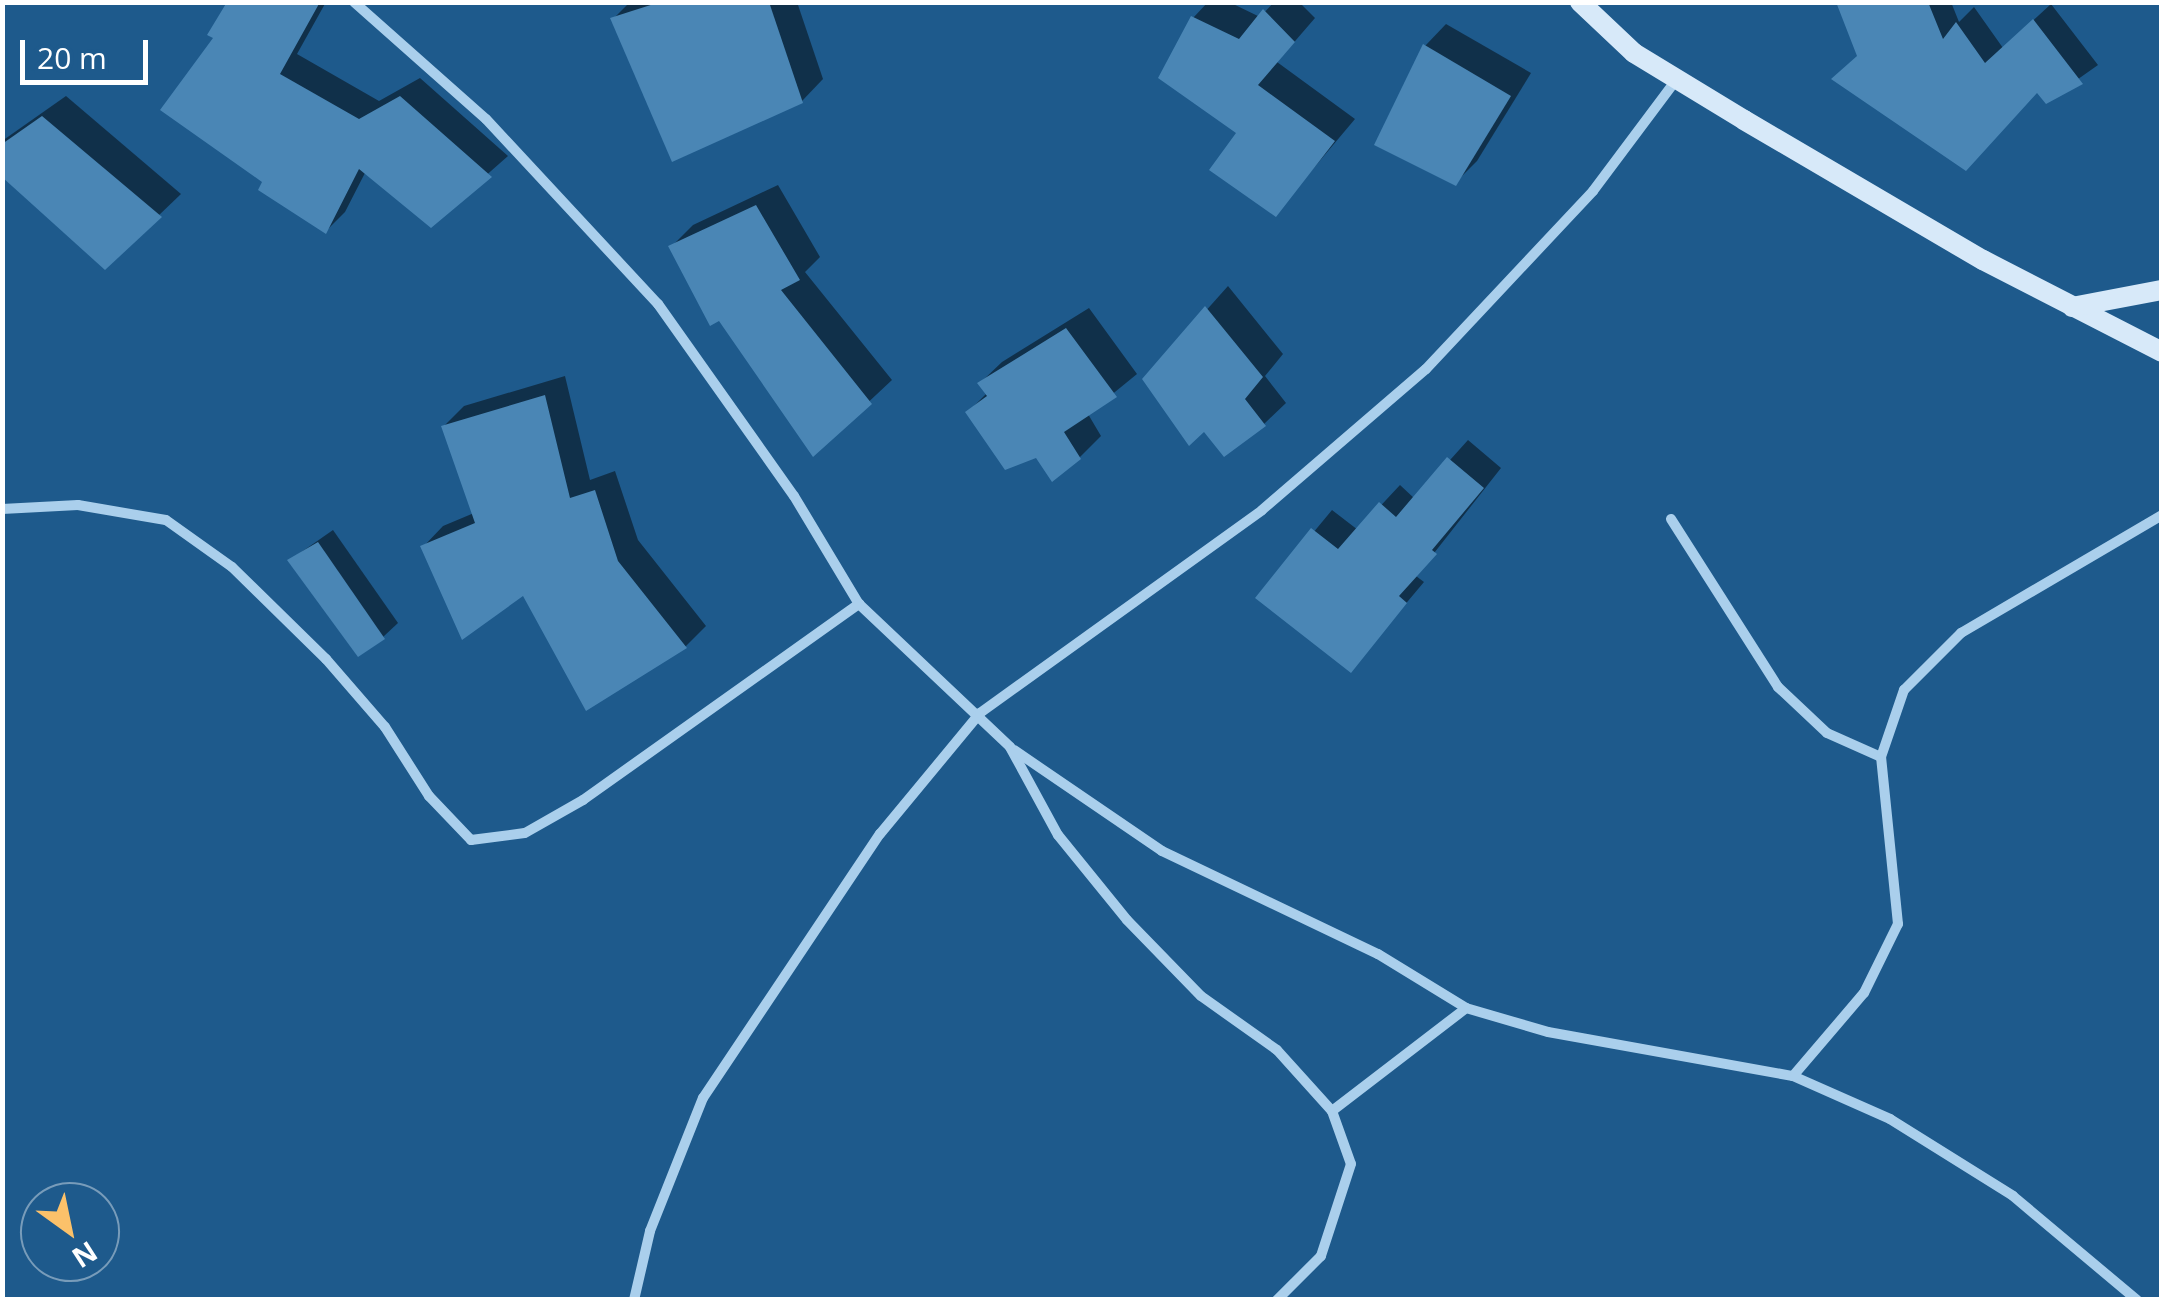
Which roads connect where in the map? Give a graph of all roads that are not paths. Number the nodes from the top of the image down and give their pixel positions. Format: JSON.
{"nodes":[{"id":1,"x":354,"y":2,"type":"edge"},
{"id":2,"x":1580,"y":2,"type":"edge"},
{"id":3,"x":1677,"y":79,"type":"junction"},
{"id":4,"x":2162,"y":290,"type":"edge"},
{"id":5,"x":2072,"y":307,"type":"junction"},
{"id":6,"x":2162,"y":352,"type":"edge"},
{"id":7,"x":2,"y":509,"type":"edge"},
{"id":8,"x":2162,"y":515,"type":"edge"},
{"id":9,"x":1671,"y":520,"type":"dead end"},
{"id":10,"x":859,"y":604,"type":"junction"},
{"id":11,"x":980,"y":713,"type":"junction"},
{"id":12,"x":1010,"y":748,"type":"junction"},
{"id":13,"x":1882,"y":757,"type":"junction"},
{"id":14,"x":1466,"y":1008,"type":"junction"},
{"id":15,"x":1793,"y":1076,"type":"junction"},
{"id":16,"x":1332,"y":1111,"type":"junction"},
{"id":17,"x":634,"y":1300,"type":"edge"},
{"id":18,"x":1277,"y":1300,"type":"edge"},
{"id":19,"x":2137,"y":1300,"type":"edge"}],
"edges":[{"from":1,"to":10,"type":"street"},
{"from":2,"to":3,"type":"main road"},
{"from":3,"to":5,"type":"main road"},
{"from":3,"to":11,"type":"street"},
{"from":4,"to":5,"type":"main road"},
{"from":5,"to":6,"type":"main road"},
{"from":7,"to":10,"type":"street"},
{"from":8,"to":13,"type":"street"},
{"from":9,"to":13,"type":"street"},
{"from":10,"to":11,"type":"street"},
{"from":11,"to":12,"type":"street"},
{"from":11,"to":17,"type":"street"},
{"from":12,"to":14,"type":"street"},
{"from":12,"to":16,"type":"street"},
{"from":13,"to":15,"type":"street"},
{"from":14,"to":15,"type":"street"},
{"from":14,"to":16,"type":"street"},
{"from":15,"to":19,"type":"street"},
{"from":16,"to":18,"type":"street"}]}
